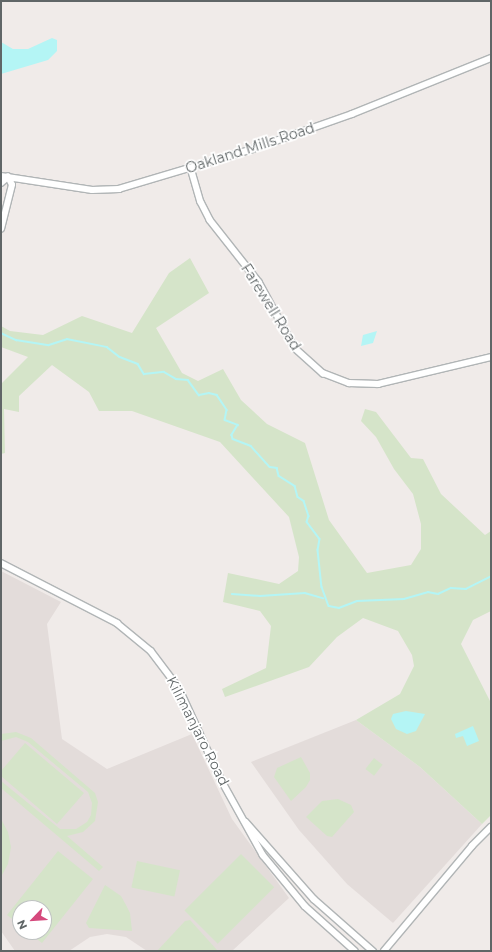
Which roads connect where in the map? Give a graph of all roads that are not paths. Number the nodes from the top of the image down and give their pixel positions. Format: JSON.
{"nodes":[{"id":1,"x":491,"y":58,"type":"edge"},
{"id":2,"x":191,"y":168,"type":"junction"},
{"id":3,"x":1,"y":176,"type":"edge"},
{"id":4,"x":8,"y":177,"type":"junction"},
{"id":5,"x":1,"y":183,"type":"edge"},
{"id":6,"x":1,"y":229,"type":"edge"},
{"id":7,"x":491,"y":357,"type":"edge"},
{"id":8,"x":1,"y":563,"type":"edge"},
{"id":9,"x":245,"y":820,"type":"junction"},
{"id":10,"x":491,"y":827,"type":"edge"},
{"id":11,"x":355,"y":951,"type":"edge"},
{"id":12,"x":373,"y":951,"type":"edge"},
{"id":13,"x":384,"y":951,"type":"edge"}],
"edges":[{"from":1,"to":2,"type":"street","name":"Oakland Mills Road"},
{"from":2,"to":4,"type":"street","name":"Oakland Mills Road"},
{"from":2,"to":7,"type":"street","name":"Farewell Road"},
{"from":3,"to":4,"type":"street","name":"Oakland Mills Road"},
{"from":4,"to":5,"type":"street"},
{"from":4,"to":6,"type":"street"},
{"from":8,"to":9,"type":"street","name":"Kilimanjaro Road"},
{"from":9,"to":11,"type":"street","name":"Kilimanjaro Road"},
{"from":9,"to":12,"type":"street","name":"Kilimanjaro Road"},
{"from":10,"to":13,"type":"street"}]}
